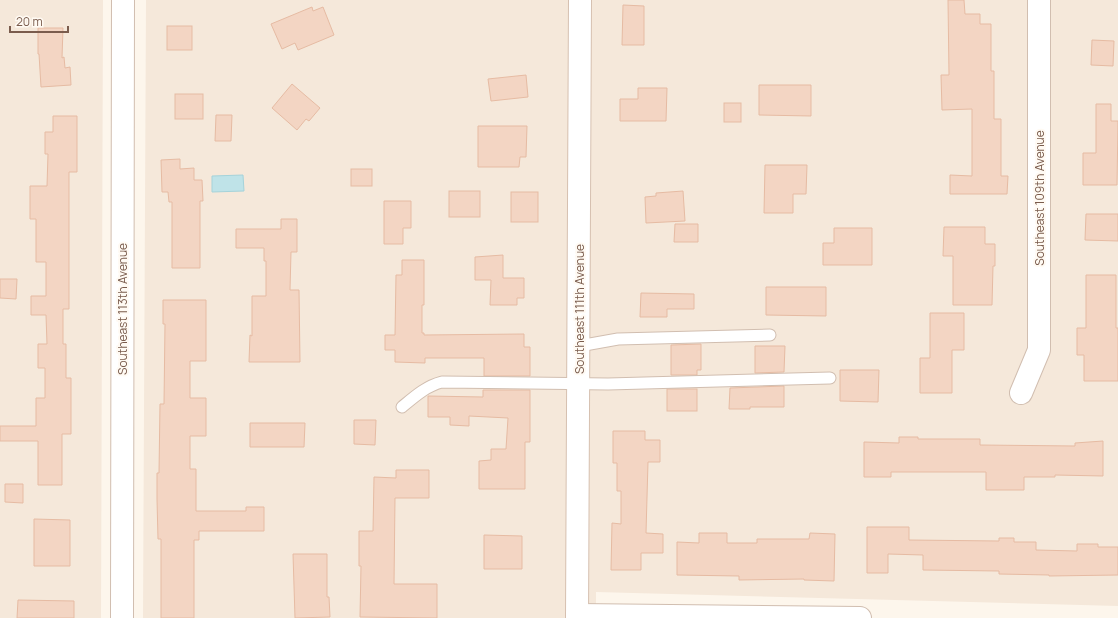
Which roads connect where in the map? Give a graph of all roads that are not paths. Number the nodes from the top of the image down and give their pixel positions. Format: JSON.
{"nodes":[{"id":1,"x":123,"y":0,"type":"edge"},
{"id":2,"x":580,"y":0,"type":"edge"},
{"id":3,"x":1039,"y":0,"type":"edge"},
{"id":4,"x":770,"y":335,"type":"dead end"},
{"id":5,"x":579,"y":346,"type":"junction"},
{"id":6,"x":830,"y":378,"type":"dead end"},
{"id":7,"x":578,"y":383,"type":"junction"},
{"id":8,"x":1021,"y":393,"type":"dead end"},
{"id":9,"x":402,"y":407,"type":"dead end"},
{"id":10,"x":576,"y":616,"type":"edge"},
{"id":11,"x":122,"y":618,"type":"edge"},
{"id":12,"x":860,"y":618,"type":"edge"}],
"edges":[{"from":1,"to":11,"type":"street","name":"Southeast 113th Avenue"},
{"from":2,"to":5,"type":"street","name":"Southeast 111th Avenue"},
{"from":3,"to":8,"type":"street","name":"Southeast 109th Avenue"},
{"from":4,"to":5,"type":"lane"},
{"from":5,"to":7,"type":"street","name":"Southeast 111th Avenue"},
{"from":6,"to":7,"type":"lane"},
{"from":7,"to":9,"type":"lane"},
{"from":7,"to":10,"type":"street","name":"Southeast 111th Avenue"},
{"from":10,"to":12,"type":"street"}]}
